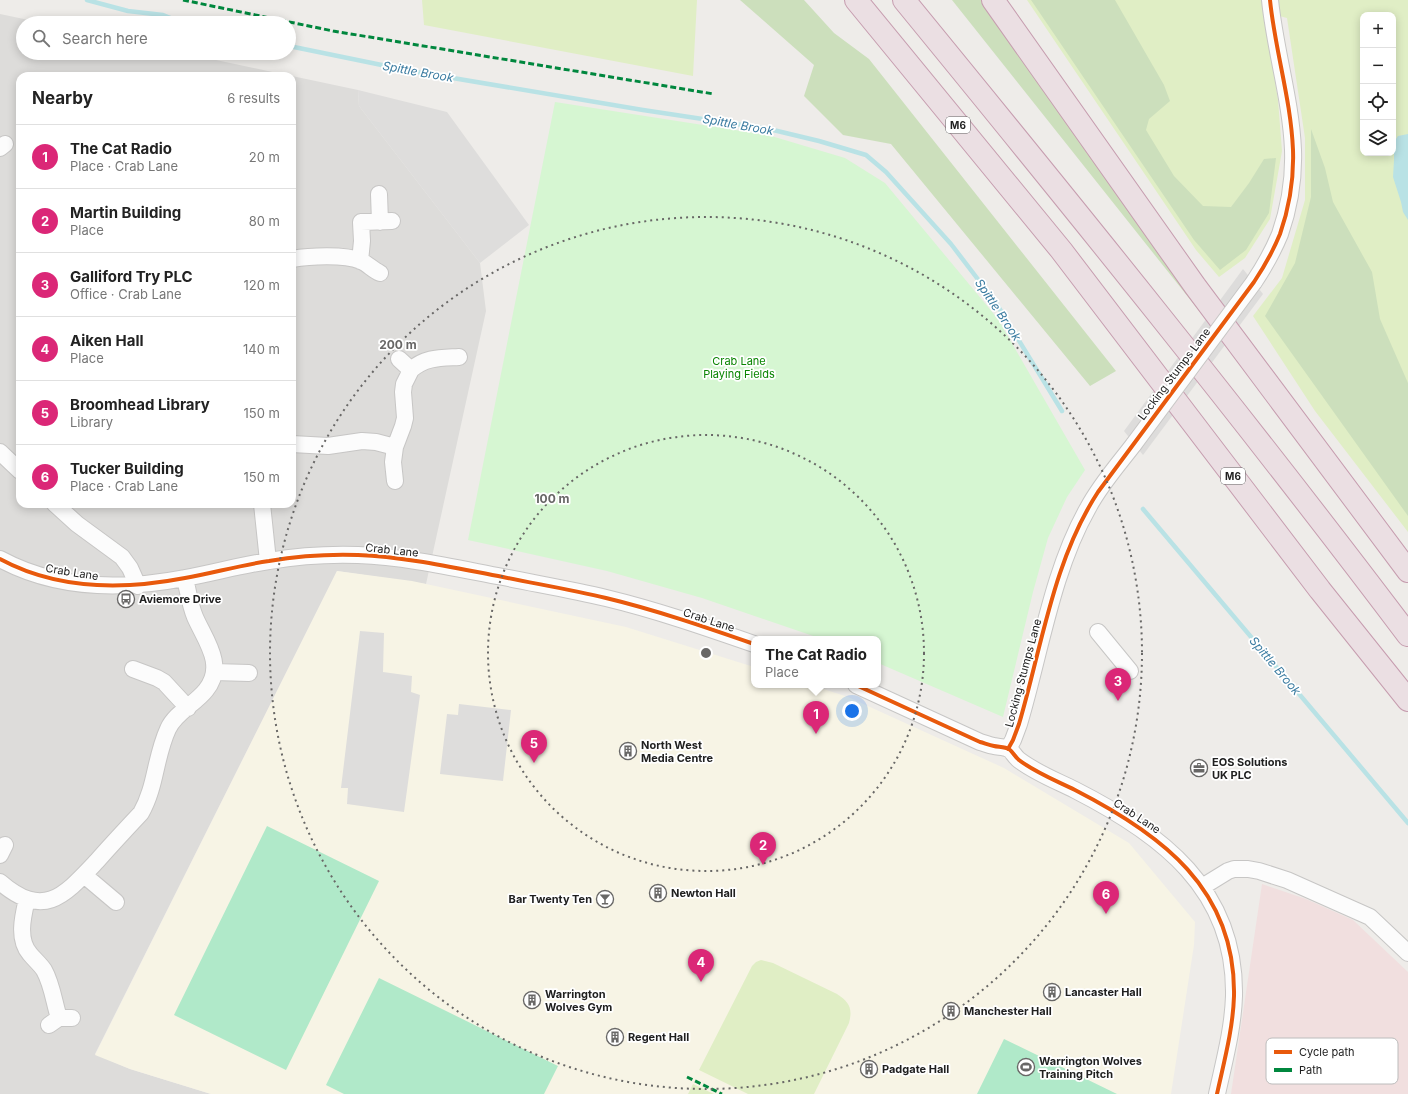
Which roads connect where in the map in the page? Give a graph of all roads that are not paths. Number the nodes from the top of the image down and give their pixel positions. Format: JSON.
{"nodes":[{"id":1,"x":839,"y":0,"type":"edge"},
{"id":2,"x":856,"y":0,"type":"edge"},
{"id":3,"x":904,"y":0,"type":"edge"},
{"id":4,"x":919,"y":0,"type":"edge"},
{"id":5,"x":993,"y":0,"type":"edge"},
{"id":6,"x":1270,"y":0,"type":"edge"},
{"id":7,"x":379,"y":194,"type":"dead end"},
{"id":8,"x":1097,"y":236,"type":"junction"},
{"id":9,"x":1061,"y":250,"type":"junction"},
{"id":10,"x":296,"y":259,"type":"edge"},
{"id":11,"x":360,"y":261,"type":"junction"},
{"id":12,"x":380,"y":272,"type":"dead end"},
{"id":13,"x":459,"y":357,"type":"dead end"},
{"id":14,"x":398,"y":359,"type":"dead end"},
{"id":15,"x":411,"y":370,"type":"junction"},
{"id":16,"x":296,"y":444,"type":"edge"},
{"id":17,"x":395,"y":447,"type":"junction"},
{"id":18,"x":0,"y":452,"type":"edge"},
{"id":19,"x":16,"y":467,"type":"edge"},
{"id":20,"x":395,"y":481,"type":"dead end"},
{"id":21,"x":59,"y":508,"type":"edge"},
{"id":22,"x":262,"y":508,"type":"edge"},
{"id":23,"x":0,"y":559,"type":"edge"},
{"id":24,"x":268,"y":561,"type":"junction"},
{"id":25,"x":1408,"y":571,"type":"edge"},
{"id":26,"x":185,"y":578,"type":"junction"},
{"id":27,"x":138,"y":586,"type":"junction"},
{"id":28,"x":1098,"y":632,"type":"dead end"},
{"id":29,"x":1408,"y":635,"type":"edge"},
{"id":30,"x":751,"y":643,"type":"edge"},
{"id":31,"x":133,"y":669,"type":"dead end"},
{"id":32,"x":1130,"y":671,"type":"dead end"},
{"id":33,"x":214,"y":672,"type":"junction"},
{"id":34,"x":249,"y":673,"type":"dead end"},
{"id":35,"x":863,"y":688,"type":"edge"},
{"id":36,"x":1408,"y":700,"type":"edge"},
{"id":37,"x":188,"y":708,"type":"junction"},
{"id":38,"x":1008,"y":749,"type":"junction"},
{"id":39,"x":84,"y":875,"type":"junction"},
{"id":40,"x":0,"y":882,"type":"edge"},
{"id":41,"x":1202,"y":886,"type":"junction"},
{"id":42,"x":27,"y":899,"type":"junction"},
{"id":43,"x":116,"y":902,"type":"dead end"},
{"id":44,"x":1408,"y":952,"type":"edge"},
{"id":45,"x":60,"y":1020,"type":"dead end"},
{"id":46,"x":1217,"y":1094,"type":"edge"}],
"edges":[{"from":1,"to":9,"type":"highway"},
{"from":2,"to":9,"type":"highway","number":"M6"},
{"from":3,"to":8,"type":"highway"},
{"from":4,"to":8,"type":"highway"},
{"from":5,"to":25,"type":"highway"},
{"from":6,"to":38,"type":"street","name":"Locking Stumps Lane","bridge":true},
{"from":7,"to":11,"type":"street"},
{"from":8,"to":29,"type":"highway"},
{"from":9,"to":36,"type":"highway","number":"M6"},
{"from":10,"to":11,"type":"street"},
{"from":11,"to":12,"type":"street"},
{"from":13,"to":15,"type":"street"},
{"from":14,"to":15,"type":"street"},
{"from":15,"to":17,"type":"street"},
{"from":16,"to":17,"type":"street"},
{"from":17,"to":20,"type":"street"},
{"from":18,"to":19,"type":"street"},
{"from":21,"to":27,"type":"street"},
{"from":22,"to":24,"type":"street"},
{"from":23,"to":27,"type":"street","name":"Crab Lane"},
{"from":24,"to":26,"type":"street","name":"Crab Lane"},
{"from":24,"to":30,"type":"street","name":"Crab Lane"},
{"from":26,"to":27,"type":"street","name":"Crab Lane"},
{"from":26,"to":33,"type":"street"},
{"from":28,"to":32,"type":"street"},
{"from":31,"to":37,"type":"street"},
{"from":33,"to":34,"type":"street"},
{"from":33,"to":37,"type":"street"},
{"from":35,"to":38,"type":"street","name":"Crab Lane"},
{"from":37,"to":39,"type":"street"},
{"from":38,"to":41,"type":"street","name":"Crab Lane"},
{"from":39,"to":42,"type":"street"},
{"from":39,"to":43,"type":"street"},
{"from":40,"to":42,"type":"street"},
{"from":41,"to":44,"type":"street"},
{"from":41,"to":46,"type":"street","name":"Crab Lane"},
{"from":42,"to":45,"type":"street"}]}
